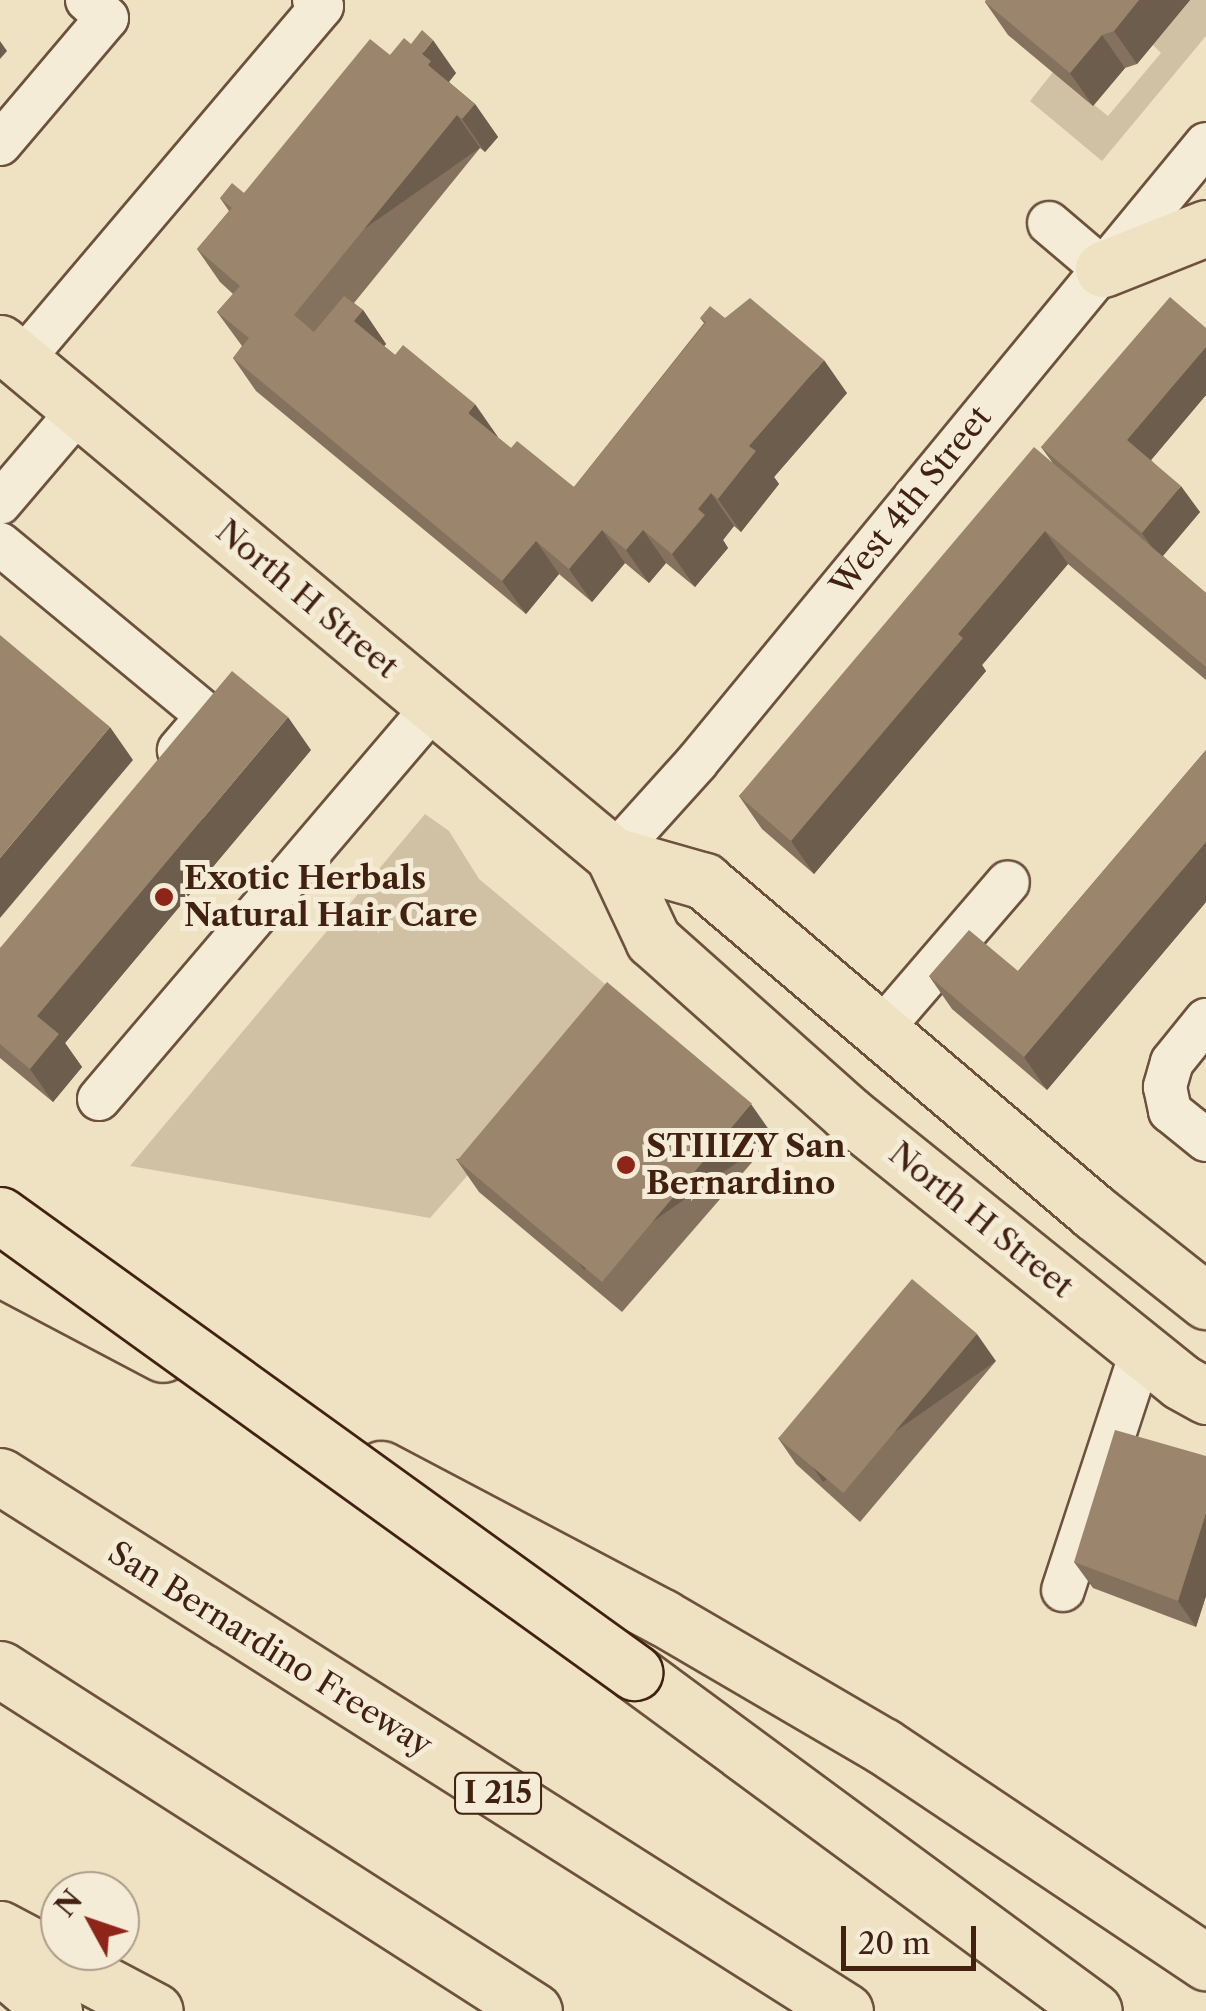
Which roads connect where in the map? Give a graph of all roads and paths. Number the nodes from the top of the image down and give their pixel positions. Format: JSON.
{"nodes":[{"id":1,"x":87,"y":0,"type":"edge"},
{"id":2,"x":314,"y":0,"type":"edge"},
{"id":3,"x":0,"y":144,"type":"edge"},
{"id":4,"x":1206,"y":144,"type":"edge"},
{"id":5,"x":1049,"y":223,"type":"dead end"},
{"id":6,"x":1206,"y":228,"type":"edge"},
{"id":7,"x":1103,"y":268,"type":"junction"},
{"id":8,"x":11,"y":352,"type":"edge"},
{"id":9,"x":80,"y":409,"type":"junction"},
{"id":10,"x":0,"y":503,"type":"edge"},
{"id":11,"x":0,"y":544,"type":"edge"},
{"id":12,"x":434,"y":706,"type":"junction"},
{"id":13,"x":159,"y":774,"type":"edge"},
{"id":14,"x":613,"y":855,"type":"junction"},
{"id":15,"x":1008,"y":882,"type":"dead end"},
{"id":16,"x":1206,"y":1020,"type":"edge"},
{"id":17,"x":880,"y":1032,"type":"junction"},
{"id":18,"x":99,"y":1100,"type":"dead end"},
{"id":19,"x":1206,"y":1140,"type":"edge"},
{"id":20,"x":0,"y":1215,"type":"edge"},
{"id":21,"x":0,"y":1268,"type":"edge"},
{"id":22,"x":1206,"y":1301,"type":"edge"},
{"id":23,"x":1142,"y":1350,"type":"junction"},
{"id":24,"x":1206,"y":1396,"type":"edge"},
{"id":25,"x":0,"y":1476,"type":"edge"},
{"id":26,"x":1063,"y":1590,"type":"dead end"},
{"id":27,"x":0,"y":1669,"type":"edge"},
{"id":28,"x":0,"y":1930,"type":"edge"},
{"id":29,"x":1206,"y":1962,"type":"edge"},
{"id":30,"x":0,"y":1965,"type":"edge"},
{"id":31,"x":54,"y":2011,"type":"edge"},
{"id":32,"x":155,"y":2011,"type":"edge"},
{"id":33,"x":534,"y":2011,"type":"edge"},
{"id":34,"x":845,"y":2011,"type":"edge"},
{"id":35,"x":1094,"y":2011,"type":"edge"}],
"edges":[{"from":1,"to":3,"type":"street"},
{"from":2,"to":8,"type":"street"},
{"from":4,"to":7,"type":"street","name":"West 4th Street"},
{"from":5,"to":7,"type":"street"},
{"from":6,"to":7,"type":"main road"},
{"from":7,"to":14,"type":"street","name":"West 4th Street"},
{"from":8,"to":9,"type":"main road","name":"North H Street"},
{"from":9,"to":10,"type":"street"},
{"from":9,"to":12,"type":"main road","name":"North H Street"},
{"from":11,"to":13,"type":"street"},
{"from":12,"to":14,"type":"main road","name":"North H Street"},
{"from":12,"to":18,"type":"street"},
{"from":14,"to":17,"type":"main road","name":"North H Street"},
{"from":14,"to":23,"type":"main road","name":"North H Street"},
{"from":15,"to":17,"type":"street"},
{"from":16,"to":19,"type":"street"},
{"from":17,"to":22,"type":"main road","name":"North H Street"},
{"from":20,"to":35,"type":"main road","bridge":true},
{"from":21,"to":29,"type":"main road"},
{"from":23,"to":24,"type":"main road","name":"North H Street"},
{"from":23,"to":26,"type":"street"},
{"from":25,"to":34,"type":"main road","name":"San Bernardino Freeway","number":"I 215"},
{"from":27,"to":33,"type":"main road"},
{"from":28,"to":32,"type":"main road"},
{"from":30,"to":31,"type":"main road"}]}
